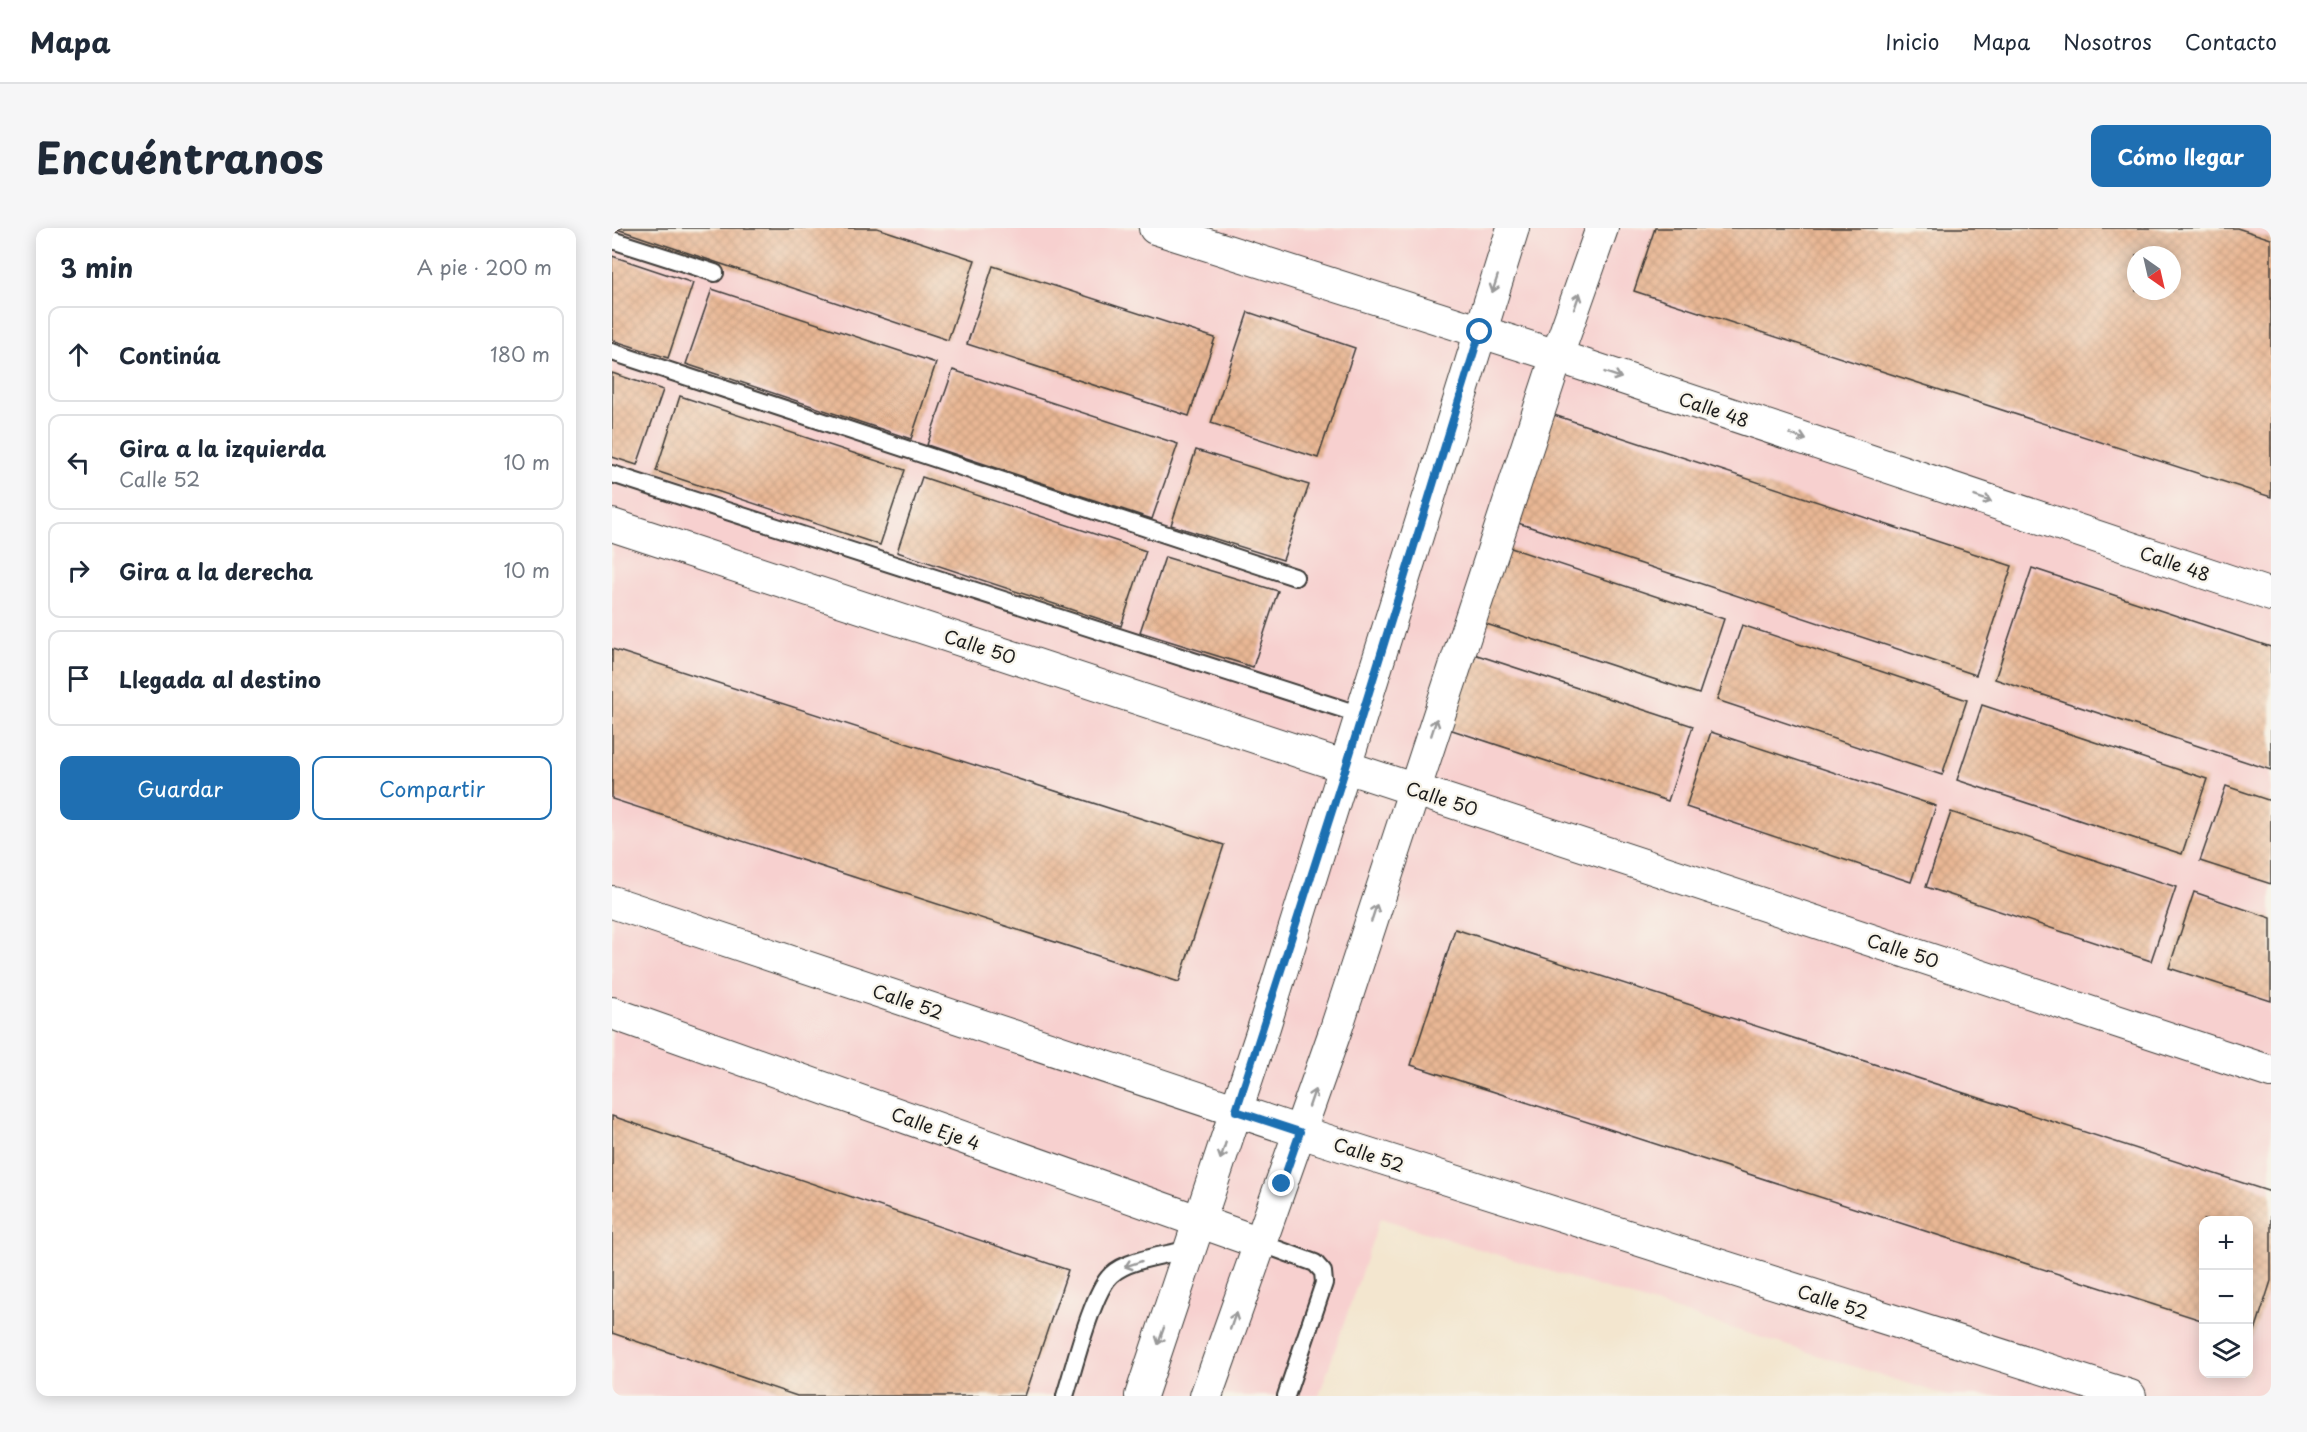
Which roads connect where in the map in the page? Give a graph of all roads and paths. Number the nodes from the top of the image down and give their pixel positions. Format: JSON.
{"nodes":[{"id":1,"x":1155,"y":228,"type":"edge"},
{"id":2,"x":1513,"y":228,"type":"edge"},
{"id":3,"x":1602,"y":228,"type":"edge"},
{"id":4,"x":612,"y":240,"type":"edge"},
{"id":5,"x":715,"y":273,"type":"dead end"},
{"id":6,"x":1480,"y":332,"type":"junction"},
{"id":7,"x":612,"y":352,"type":"edge"},
{"id":8,"x":1557,"y":356,"type":"junction"},
{"id":9,"x":612,"y":474,"type":"edge"},
{"id":10,"x":612,"y":525,"type":"edge"},
{"id":11,"x":1295,"y":578,"type":"dead end"},
{"id":12,"x":2271,"y":595,"type":"edge"},
{"id":13,"x":1361,"y":715,"type":"junction"},
{"id":14,"x":1346,"y":767,"type":"junction"},
{"id":15,"x":1414,"y":789,"type":"junction"},
{"id":16,"x":612,"y":902,"type":"edge"},
{"id":17,"x":612,"y":1013,"type":"edge"},
{"id":18,"x":2271,"y":1072,"type":"edge"},
{"id":19,"x":1236,"y":1111,"type":"junction"},
{"id":20,"x":1300,"y":1132,"type":"junction"},
{"id":21,"x":1195,"y":1235,"type":"junction"},
{"id":22,"x":1260,"y":1243,"type":"junction"},
{"id":23,"x":1065,"y":1396,"type":"edge"},
{"id":24,"x":1141,"y":1396,"type":"edge"},
{"id":25,"x":1206,"y":1396,"type":"edge"},
{"id":26,"x":1286,"y":1396,"type":"edge"},
{"id":27,"x":2130,"y":1396,"type":"edge"}],
"edges":[{"from":1,"to":6,"type":"street","name":"Calle 48"},
{"from":2,"to":6,"type":"street","one_way":true},
{"from":8,"to":3,"type":"street","one_way":true},
{"from":4,"to":5,"type":"lane"},
{"from":6,"to":8,"type":"street","name":"Calle 48"},
{"from":6,"to":13,"type":"street"},
{"from":7,"to":11,"type":"lane"},
{"from":8,"to":12,"type":"street","name":"Calle 48","one_way":true},
{"from":15,"to":8,"type":"street","one_way":true},
{"from":9,"to":13,"type":"lane"},
{"from":10,"to":14,"type":"street","name":"Calle 50"},
{"from":13,"to":14,"type":"street"},
{"from":14,"to":15,"type":"street","name":"Calle 50"},
{"from":14,"to":19,"type":"street"},
{"from":15,"to":18,"type":"street","name":"Calle 50"},
{"from":20,"to":15,"type":"street","one_way":true},
{"from":16,"to":19,"type":"street","name":"Calle 52"},
{"from":17,"to":21,"type":"street","name":"Calle Eje 4"},
{"from":19,"to":20,"type":"street","name":"Calle 52"},
{"from":19,"to":21,"type":"street","one_way":true},
{"from":20,"to":22,"type":"street"},
{"from":20,"to":27,"type":"street","name":"Calle 52"},
{"from":21,"to":22,"type":"street","name":"Calle Eje 4"},
{"from":21,"to":23,"type":"lane","one_way":true},
{"from":21,"to":24,"type":"street","one_way":true},
{"from":25,"to":22,"type":"street","one_way":true},
{"from":22,"to":26,"type":"lane"}]}
